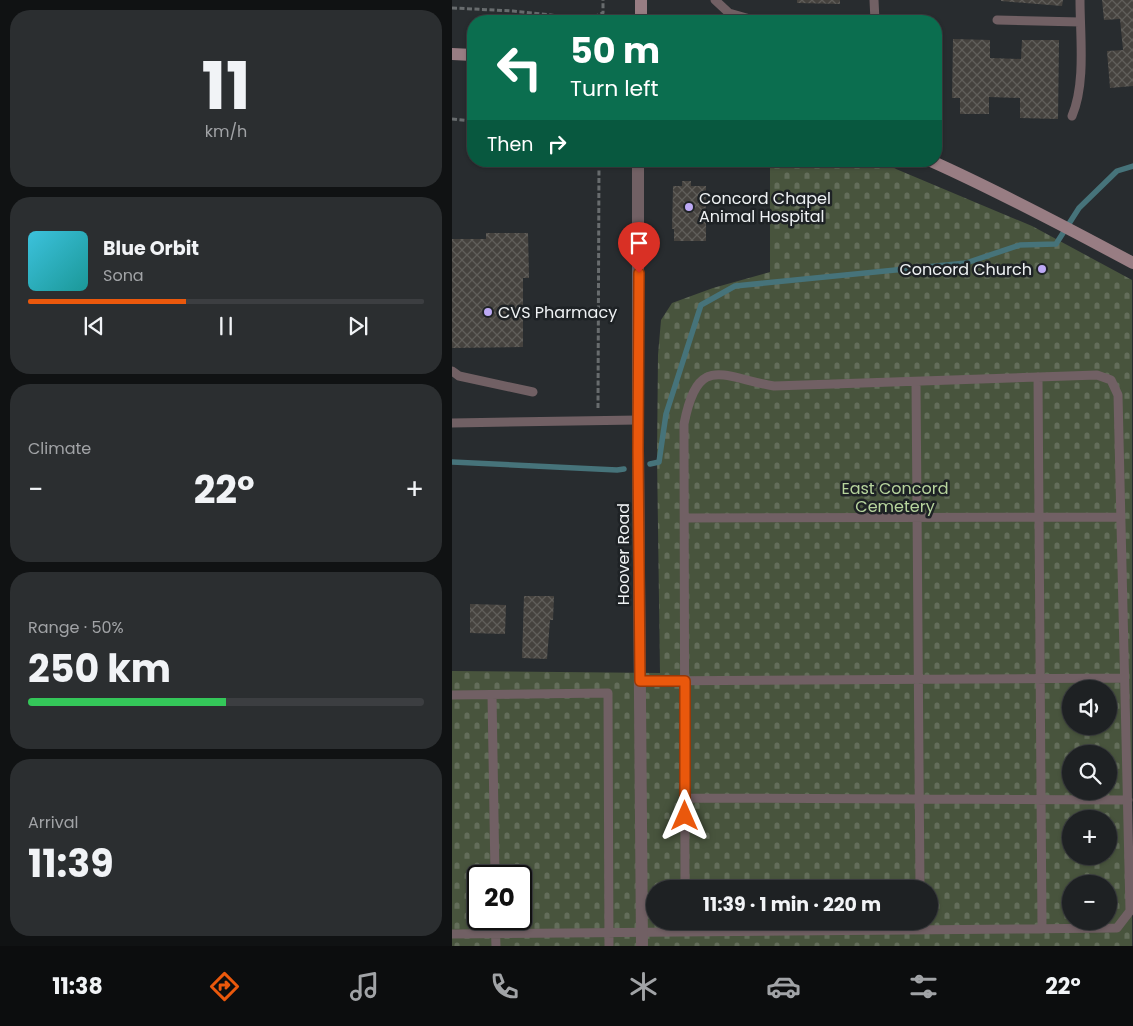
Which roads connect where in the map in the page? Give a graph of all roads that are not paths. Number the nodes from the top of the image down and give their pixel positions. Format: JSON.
{"nodes":[{"id":1,"x":641,"y":0,"type":"edge"},
{"id":2,"x":715,"y":0,"type":"edge"},
{"id":3,"x":874,"y":0,"type":"edge"},
{"id":4,"x":1080,"y":0,"type":"edge"},
{"id":5,"x":641,"y":15,"type":"edge"},
{"id":6,"x":736,"y":15,"type":"edge"},
{"id":7,"x":875,"y":15,"type":"edge"},
{"id":8,"x":997,"y":20,"type":"dead end"},
{"id":9,"x":1080,"y":22,"type":"junction"},
{"id":10,"x":452,"y":54,"type":"edge"},
{"id":11,"x":467,"y":55,"type":"edge"},
{"id":12,"x":1072,"y":116,"type":"dead end"},
{"id":13,"x":942,"y":166,"type":"edge"},
{"id":14,"x":638,"y":167,"type":"edge"},
{"id":15,"x":1132,"y":263,"type":"edge"},
{"id":16,"x":452,"y":371,"type":"edge"},
{"id":17,"x":1038,"y":377,"type":"junction"},
{"id":18,"x":916,"y":382,"type":"junction"},
{"id":19,"x":533,"y":392,"type":"dead end"},
{"id":20,"x":638,"y":420,"type":"junction"},
{"id":21,"x":452,"y":423,"type":"edge"},
{"id":22,"x":917,"y":517,"type":"junction"},
{"id":23,"x":1039,"y":517,"type":"junction"},
{"id":24,"x":1121,"y":517,"type":"junction"},
{"id":25,"x":684,"y":518,"type":"junction"},
{"id":26,"x":1124,"y":678,"type":"junction"},
{"id":27,"x":1040,"y":679,"type":"junction"},
{"id":28,"x":918,"y":680,"type":"junction"},
{"id":29,"x":640,"y":681,"type":"junction"},
{"id":30,"x":685,"y":681,"type":"junction"},
{"id":31,"x":492,"y":694,"type":"junction"},
{"id":32,"x":452,"y":695,"type":"edge"},
{"id":33,"x":685,"y":798,"type":"junction"},
{"id":34,"x":919,"y":800,"type":"junction"},
{"id":35,"x":1041,"y":800,"type":"junction"},
{"id":36,"x":1128,"y":800,"type":"junction"},
{"id":37,"x":495,"y":865,"type":"edge"},
{"id":38,"x":685,"y":880,"type":"edge"},
{"id":39,"x":920,"y":880,"type":"edge"},
{"id":40,"x":938,"y":926,"type":"edge"},
{"id":41,"x":1042,"y":929,"type":"junction"},
{"id":42,"x":496,"y":930,"type":"edge"},
{"id":43,"x":733,"y":930,"type":"edge"},
{"id":44,"x":686,"y":931,"type":"joint"},
{"id":45,"x":609,"y":932,"type":"junction"},
{"id":46,"x":642,"y":932,"type":"junction"},
{"id":47,"x":452,"y":934,"type":"edge"},
{"id":48,"x":496,"y":934,"type":"junction"},
{"id":49,"x":496,"y":946,"type":"edge"},
{"id":50,"x":609,"y":946,"type":"edge"},
{"id":51,"x":642,"y":946,"type":"edge"}],
"edges":[{"from":1,"to":5,"type":"main road"},
{"from":2,"to":6,"type":"lane"},
{"from":3,"to":7,"type":"lane"},
{"from":4,"to":9,"type":"lane"},
{"from":8,"to":9,"type":"lane"},
{"from":9,"to":12,"type":"lane"},
{"from":10,"to":11,"type":"main road"},
{"from":13,"to":15,"type":"main road"},
{"from":14,"to":20,"type":"street","name":"Hoover Road"},
{"from":16,"to":19,"type":"lane"},
{"from":17,"to":18,"type":"lane"},
{"from":17,"to":23,"type":"lane"},
{"from":17,"to":24,"type":"lane"},
{"from":18,"to":22,"type":"lane"},
{"from":18,"to":25,"type":"lane"},
{"from":20,"to":21,"type":"lane"},
{"from":20,"to":29,"type":"street","name":"Hoover Road"},
{"from":22,"to":23,"type":"lane"},
{"from":22,"to":25,"type":"lane"},
{"from":22,"to":28,"type":"lane"},
{"from":23,"to":24,"type":"lane"},
{"from":23,"to":27,"type":"lane"},
{"from":24,"to":26,"type":"lane"},
{"from":25,"to":30,"type":"lane"},
{"from":26,"to":27,"type":"lane"},
{"from":26,"to":36,"type":"lane"},
{"from":27,"to":28,"type":"lane"},
{"from":27,"to":35,"type":"lane"},
{"from":28,"to":30,"type":"lane"},
{"from":28,"to":34,"type":"lane"},
{"from":29,"to":30,"type":"lane"},
{"from":29,"to":46,"type":"street","name":"Hoover Road"},
{"from":30,"to":33,"type":"lane"},
{"from":31,"to":32,"type":"lane"},
{"from":31,"to":37,"type":"lane"},
{"from":31,"to":45,"type":"lane"},
{"from":33,"to":34,"type":"lane"},
{"from":33,"to":38,"type":"lane"},
{"from":34,"to":35,"type":"lane"},
{"from":34,"to":39,"type":"lane"},
{"from":35,"to":36,"type":"lane"},
{"from":35,"to":41,"type":"lane"},
{"from":36,"to":41,"type":"lane"},
{"from":40,"to":41,"type":"lane"},
{"from":42,"to":48,"type":"lane"},
{"from":43,"to":44,"type":"lane"},
{"from":44,"to":46,"type":"lane"},
{"from":45,"to":46,"type":"lane"},
{"from":45,"to":48,"type":"lane"},
{"from":45,"to":50,"type":"lane"},
{"from":46,"to":51,"type":"street","name":"Hoover Road"},
{"from":47,"to":48,"type":"lane"},
{"from":48,"to":49,"type":"lane"}]}
